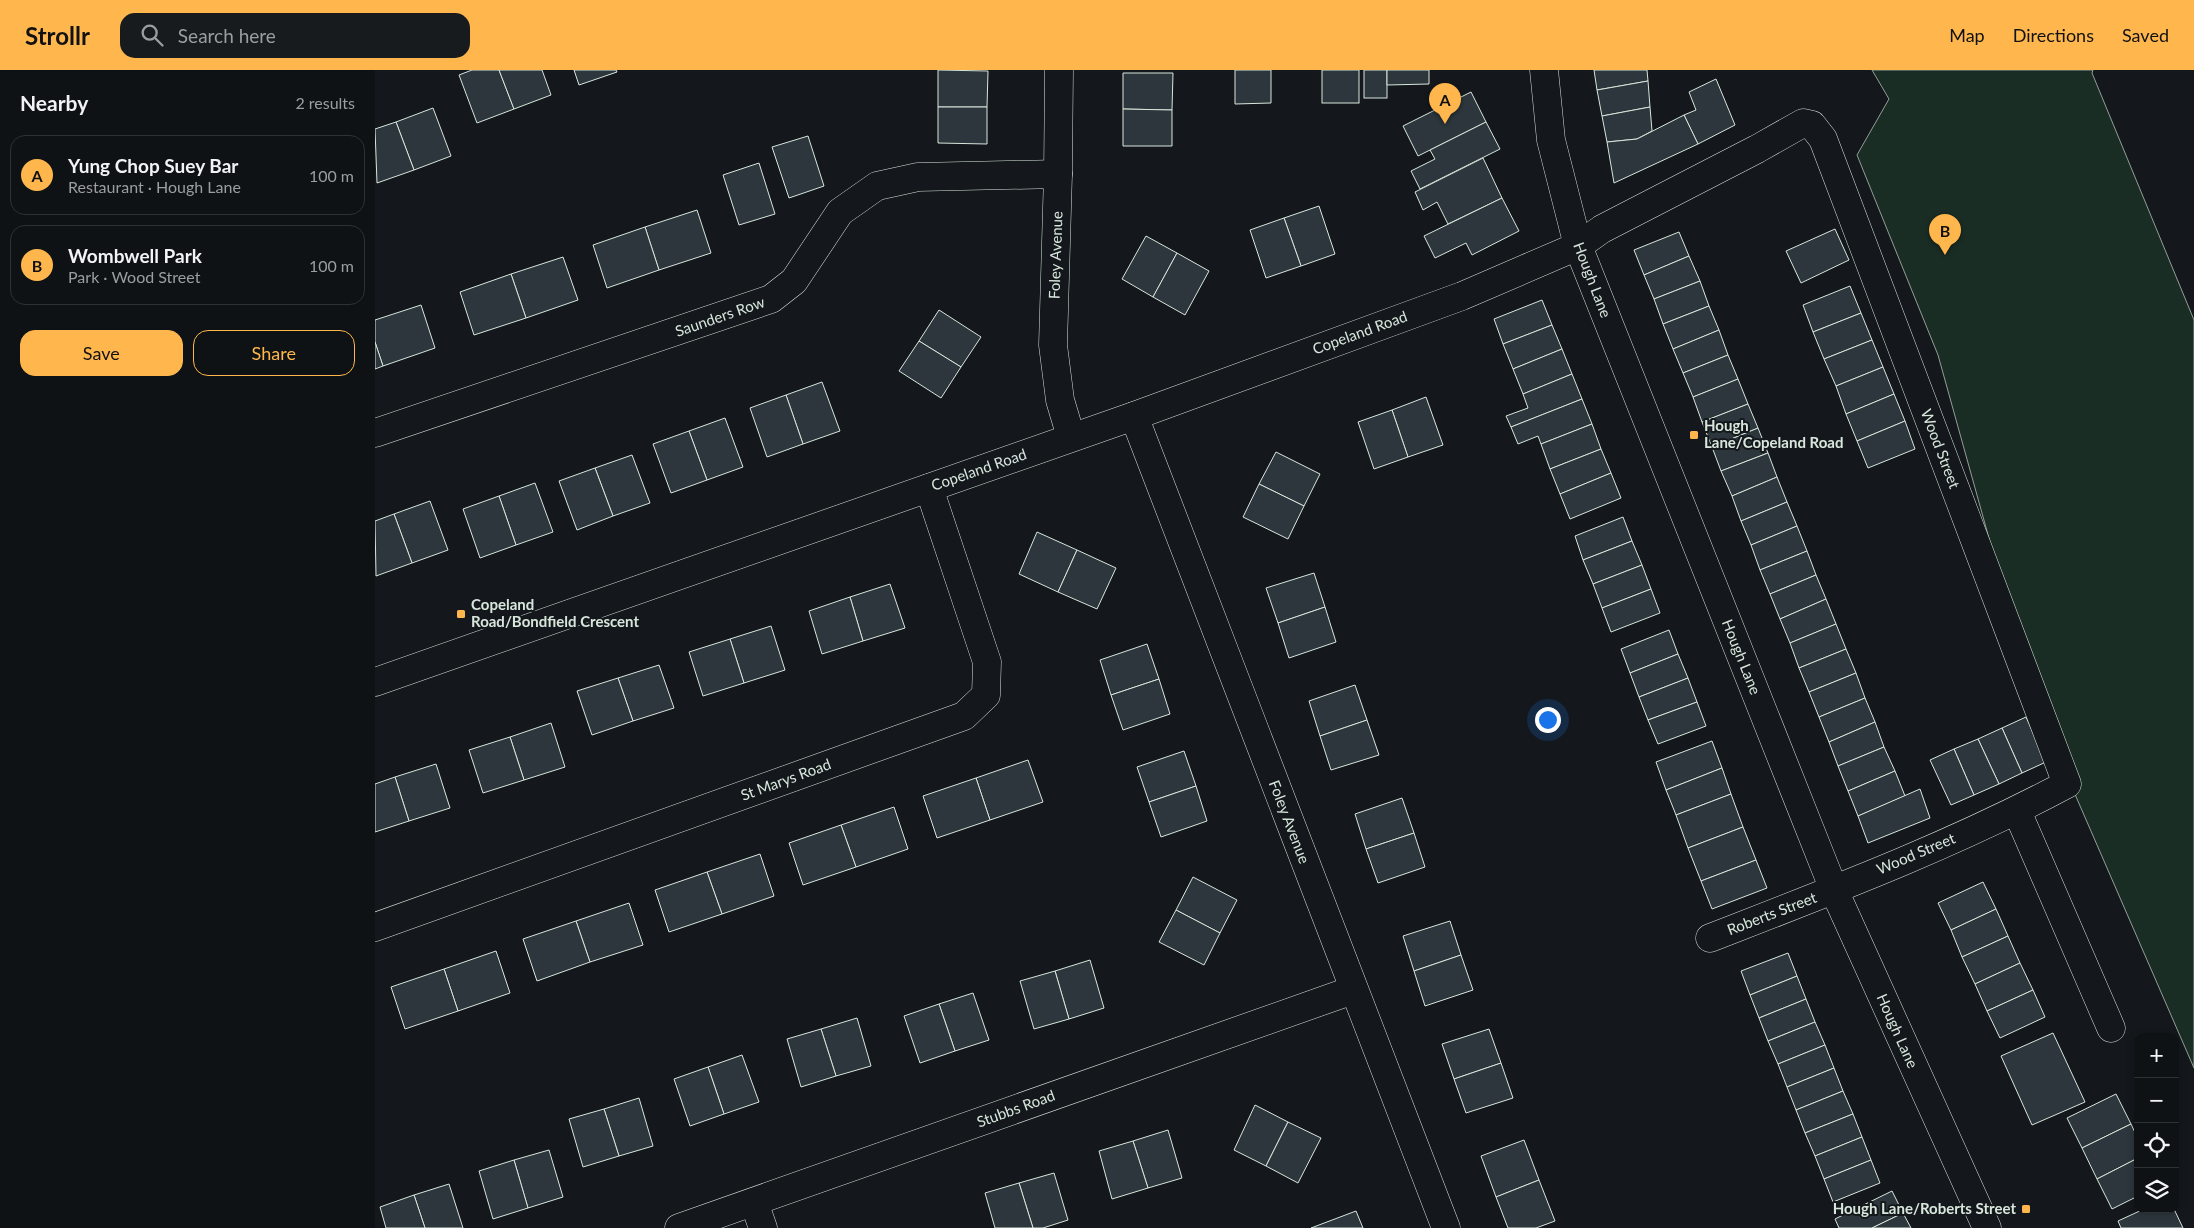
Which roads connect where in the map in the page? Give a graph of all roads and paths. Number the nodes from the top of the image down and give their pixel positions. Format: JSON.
{"nodes":[{"id":1,"x":1059,"y":70,"type":"edge"},
{"id":2,"x":1544,"y":70,"type":"edge"},
{"id":3,"x":1058,"y":174,"type":"junction"},
{"id":4,"x":1578,"y":246,"type":"junction"},
{"id":5,"x":1134,"y":416,"type":"junction"},
{"id":6,"x":375,"y":433,"type":"edge"},
{"id":7,"x":1071,"y":437,"type":"junction"},
{"id":8,"x":929,"y":488,"type":"junction"},
{"id":9,"x":375,"y":682,"type":"edge"},
{"id":10,"x":2017,"y":811,"type":"junction"},
{"id":11,"x":1834,"y":890,"type":"junction"},
{"id":12,"x":375,"y":927,"type":"edge"},
{"id":13,"x":1710,"y":938,"type":"dead end"},
{"id":14,"x":1353,"y":990,"type":"junction"},
{"id":15,"x":2111,"y":1028,"type":"dead end"},
{"id":16,"x":754,"y":1202,"type":"junction"},
{"id":17,"x":679,"y":1228,"type":"edge"},
{"id":18,"x":763,"y":1228,"type":"edge"},
{"id":19,"x":1446,"y":1228,"type":"edge"},
{"id":20,"x":1987,"y":1228,"type":"edge"}],
"edges":[{"from":1,"to":3,"type":"street","name":"Foley Avenue"},
{"from":2,"to":4,"type":"street","name":"Hough Lane"},
{"from":3,"to":6,"type":"street","name":"Saunders Row"},
{"from":3,"to":7,"type":"street","name":"Foley Avenue"},
{"from":4,"to":5,"type":"street","name":"Copeland Road"},
{"from":4,"to":10,"type":"street","name":"Wood Street"},
{"from":4,"to":11,"type":"street","name":"Hough Lane"},
{"from":5,"to":7,"type":"street","name":"Copeland Road"},
{"from":5,"to":14,"type":"street","name":"Foley Avenue"},
{"from":7,"to":8,"type":"street","name":"Copeland Road"},
{"from":8,"to":9,"type":"street","name":"Copeland Road"},
{"from":8,"to":12,"type":"street","name":"St Marys Road"},
{"from":10,"to":11,"type":"street","name":"Wood Street"},
{"from":10,"to":15,"type":"street"},
{"from":11,"to":13,"type":"street","name":"Roberts Street"},
{"from":11,"to":20,"type":"street","name":"Hough Lane"},
{"from":14,"to":16,"type":"street","name":"Stubbs Road"},
{"from":14,"to":19,"type":"street","name":"Foley Avenue"},
{"from":16,"to":17,"type":"street","name":"Stubbs Road"},
{"from":16,"to":18,"type":"street"}]}
